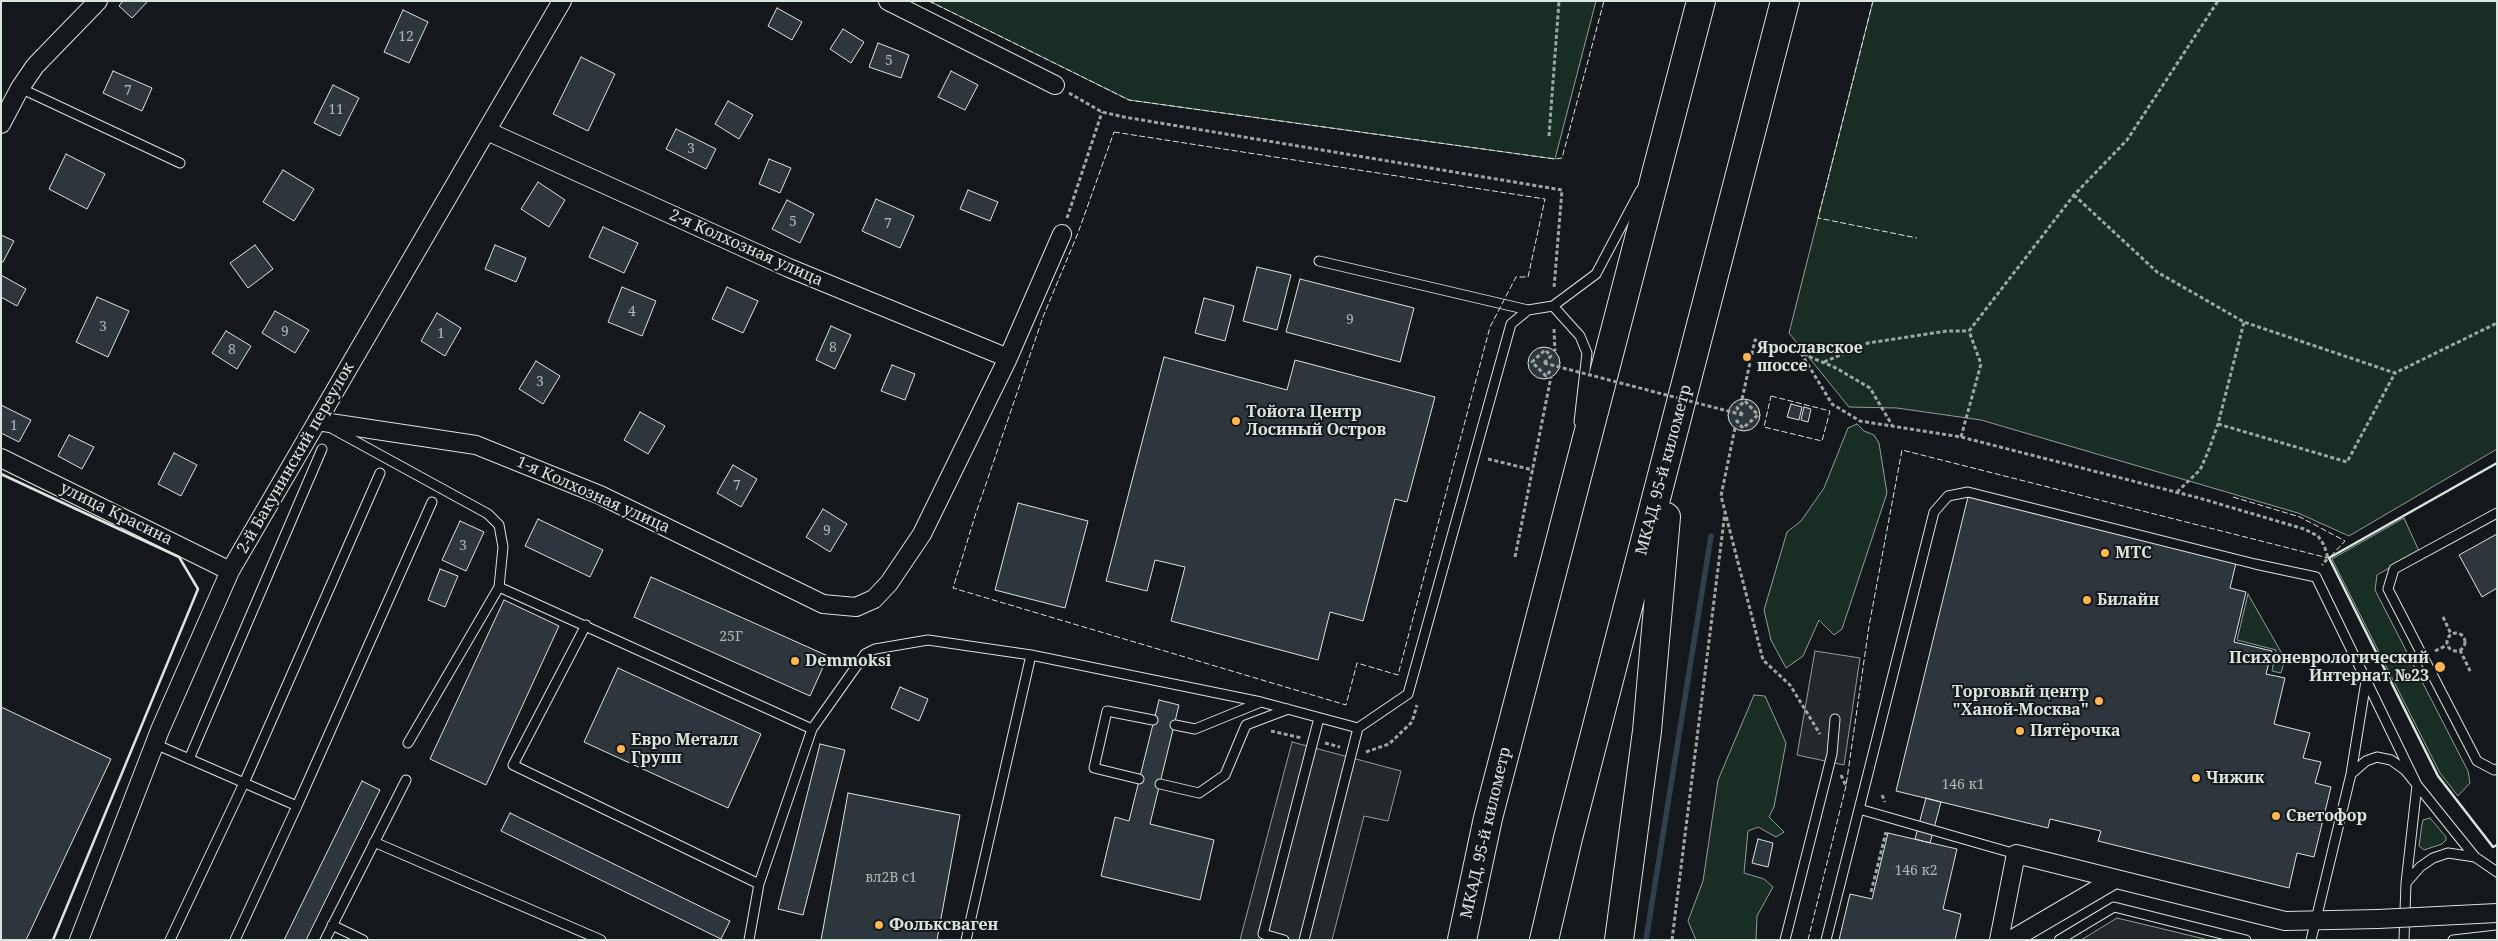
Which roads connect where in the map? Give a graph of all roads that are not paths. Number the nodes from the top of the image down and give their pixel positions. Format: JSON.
{"nodes":[{"id":1,"x":98,"y":1,"type":"edge"},
{"id":2,"x":562,"y":1,"type":"edge"},
{"id":3,"x":888,"y":1,"type":"edge"},
{"id":4,"x":1701,"y":1,"type":"edge"},
{"id":5,"x":1785,"y":1,"type":"edge"},
{"id":6,"x":1055,"y":85,"type":"road end"},
{"id":7,"x":20,"y":88,"type":"junction"},
{"id":8,"x":1672,"y":114,"type":"junction"},
{"id":9,"x":1,"y":124,"type":"edge"},
{"id":10,"x":487,"y":131,"type":"junction"},
{"id":11,"x":180,"y":163,"type":"dead end"},
{"id":12,"x":1062,"y":234,"type":"road end"},
{"id":13,"x":1319,"y":261,"type":"dead end"},
{"id":14,"x":1552,"y":306,"type":"junction"},
{"id":15,"x":1528,"y":310,"type":"junction"},
{"id":16,"x":1008,"y":358,"type":"junction"},
{"id":17,"x":317,"y":421,"type":"junction"},
{"id":18,"x":1673,"y":438,"type":"junction"},
{"id":19,"x":322,"y":449,"type":"dead end"},
{"id":20,"x":1,"y":458,"type":"edge"},
{"id":21,"x":380,"y":473,"type":"dead end"},
{"id":22,"x":432,"y":502,"type":"dead end"},
{"id":23,"x":1569,"y":508,"type":"junction"},
{"id":24,"x":2497,"y":512,"type":"edge"},
{"id":25,"x":230,"y":571,"type":"junction"},
{"id":26,"x":499,"y":587,"type":"junction"},
{"id":27,"x":586,"y":624,"type":"junction"},
{"id":28,"x":1032,"y":655,"type":"junction"},
{"id":29,"x":2366,"y":680,"type":"junction"},
{"id":30,"x":1261,"y":702,"type":"junction"},
{"id":31,"x":1288,"y":709,"type":"junction"},
{"id":32,"x":1319,"y":718,"type":"junction"},
{"id":33,"x":1835,"y":719,"type":"dead end"},
{"id":34,"x":1153,"y":720,"type":"dead end"},
{"id":35,"x":1175,"y":725,"type":"dead end"},
{"id":36,"x":1358,"y":728,"type":"junction"},
{"id":37,"x":812,"y":729,"type":"junction"},
{"id":38,"x":408,"y":743,"type":"dead end"},
{"id":39,"x":155,"y":744,"type":"junction"},
{"id":40,"x":189,"y":759,"type":"junction"},
{"id":41,"x":2497,"y":769,"type":"edge"},
{"id":42,"x":2352,"y":774,"type":"junction"},
{"id":43,"x":1139,"y":779,"type":"dead end"},
{"id":44,"x":406,"y":780,"type":"dead end"},
{"id":45,"x":244,"y":783,"type":"junction"},
{"id":46,"x":1160,"y":784,"type":"dead end"},
{"id":47,"x":2417,"y":786,"type":"junction"},
{"id":48,"x":297,"y":806,"type":"junction"},
{"id":49,"x":1859,"y":809,"type":"junction"},
{"id":50,"x":1488,"y":818,"type":"junction"},
{"id":51,"x":374,"y":842,"type":"junction"},
{"id":52,"x":2016,"y":854,"type":"junction"},
{"id":53,"x":2476,"y":857,"type":"junction"},
{"id":54,"x":2497,"y":872,"type":"edge"},
{"id":55,"x":2115,"y":879,"type":"junction"},
{"id":56,"x":2406,"y":882,"type":"junction"},
{"id":57,"x":758,"y":884,"type":"junction"},
{"id":58,"x":2497,"y":914,"type":"edge"},
{"id":59,"x":332,"y":925,"type":"junction"},
{"id":60,"x":2497,"y":935,"type":"edge"},
{"id":61,"x":79,"y":940,"type":"edge"},
{"id":62,"x":170,"y":940,"type":"edge"},
{"id":63,"x":235,"y":940,"type":"edge"},
{"id":64,"x":325,"y":940,"type":"edge"},
{"id":65,"x":363,"y":940,"type":"edge"},
{"id":66,"x":601,"y":940,"type":"edge"},
{"id":67,"x":749,"y":940,"type":"edge"},
{"id":68,"x":966,"y":940,"type":"edge"},
{"id":69,"x":1284,"y":940,"type":"edge"},
{"id":70,"x":1304,"y":940,"type":"edge"},
{"id":71,"x":1452,"y":940,"type":"edge"},
{"id":72,"x":1462,"y":940,"type":"edge"},
{"id":73,"x":1544,"y":940,"type":"edge"},
{"id":74,"x":1619,"y":940,"type":"edge"},
{"id":75,"x":1785,"y":940,"type":"edge"},
{"id":76,"x":1826,"y":940,"type":"edge"},
{"id":77,"x":1999,"y":940,"type":"edge"},
{"id":78,"x":2011,"y":940,"type":"edge"},
{"id":79,"x":2059,"y":940,"type":"edge"},
{"id":80,"x":2246,"y":940,"type":"edge"},
{"id":81,"x":2311,"y":940,"type":"edge"},
{"id":82,"x":2404,"y":940,"type":"edge"},
{"id":83,"x":2452,"y":940,"type":"edge"}],
"edges":[{"from":1,"to":7,"type":"street"},
{"from":2,"to":10,"type":"street","name":"2-й Бакунинский переулок"},
{"from":3,"to":6,"type":"street"},
{"from":4,"to":8,"type":"highway","name":"МКАД, 95-й километр"},
{"from":5,"to":18,"type":"highway","name":"МКАД, 95-й километр"},
{"from":7,"to":9,"type":"street"},
{"from":7,"to":11,"type":"lane"},
{"from":8,"to":14,"type":"lane"},
{"from":8,"to":23,"type":"highway","name":"МКАД, 95-й километр"},
{"from":10,"to":16,"type":"street","name":"2-я Колхозная улица"},
{"from":10,"to":17,"type":"street","name":"2-й Бакунинский переулок"},
{"from":12,"to":16,"type":"street"},
{"from":13,"to":15,"type":"lane"},
{"from":14,"to":15,"type":"lane"},
{"from":14,"to":23,"type":"lane"},
{"from":15,"to":36,"type":"lane"},
{"from":16,"to":17,"type":"street","name":"1-я Колхозная улица"},
{"from":17,"to":25,"type":"street","name":"2-й Бакунинский переулок"},
{"from":17,"to":26,"type":"lane"},
{"from":18,"to":73,"type":"highway","name":"МКАД, 95-й километр"},
{"from":18,"to":74,"type":"highway"},
{"from":19,"to":40,"type":"lane"},
{"from":20,"to":25,"type":"street","name":"улица Красина"},
{"from":21,"to":45,"type":"lane"},
{"from":22,"to":48,"type":"lane"},
{"from":23,"to":50,"type":"highway","name":"МКАД, 95-й километр"},
{"from":24,"to":41,"type":"lane"},
{"from":25,"to":39,"type":"street","name":"2-й Бакунинский переулок"},
{"from":26,"to":27,"type":"lane"},
{"from":26,"to":38,"type":"lane"},
{"from":27,"to":37,"type":"lane"},
{"from":27,"to":57,"type":"lane"},
{"from":28,"to":30,"type":"lane"},
{"from":28,"to":37,"type":"lane"},
{"from":28,"to":68,"type":"lane"},
{"from":29,"to":42,"type":"lane"},
{"from":29,"to":47,"type":"lane"},
{"from":29,"to":49,"type":"lane"},
{"from":30,"to":31,"type":"lane"},
{"from":30,"to":35,"type":"lane"},
{"from":31,"to":32,"type":"lane"},
{"from":31,"to":46,"type":"lane"},
{"from":32,"to":36,"type":"lane"},
{"from":32,"to":69,"type":"lane"},
{"from":33,"to":75,"type":"lane"},
{"from":34,"to":43,"type":"lane"},
{"from":36,"to":70,"type":"lane"},
{"from":37,"to":57,"type":"lane"},
{"from":39,"to":40,"type":"lane"},
{"from":39,"to":61,"type":"street","name":"2-й Бакунинский переулок"},
{"from":40,"to":45,"type":"lane"},
{"from":42,"to":47,"type":"lane"},
{"from":42,"to":81,"type":"lane"},
{"from":44,"to":51,"type":"lane"},
{"from":45,"to":48,"type":"lane"},
{"from":45,"to":62,"type":"lane"},
{"from":47,"to":53,"type":"lane"},
{"from":47,"to":56,"type":"lane"},
{"from":48,"to":63,"type":"lane"},
{"from":49,"to":52,"type":"lane"},
{"from":49,"to":76,"type":"lane"},
{"from":50,"to":71,"type":"highway"},
{"from":50,"to":72,"type":"highway","name":"МКАД, 95-й километр"},
{"from":51,"to":59,"type":"lane"},
{"from":51,"to":66,"type":"lane"},
{"from":52,"to":55,"type":"street"},
{"from":52,"to":77,"type":"street"},
{"from":53,"to":54,"type":"lane"},
{"from":53,"to":56,"type":"lane"},
{"from":55,"to":58,"type":"street","bridge":true},
{"from":55,"to":78,"type":"street"},
{"from":56,"to":82,"type":"lane"},
{"from":57,"to":67,"type":"lane"},
{"from":59,"to":64,"type":"lane"},
{"from":59,"to":65,"type":"lane"},
{"from":60,"to":83,"type":"lane"},
{"from":79,"to":80,"type":"lane"}]}
